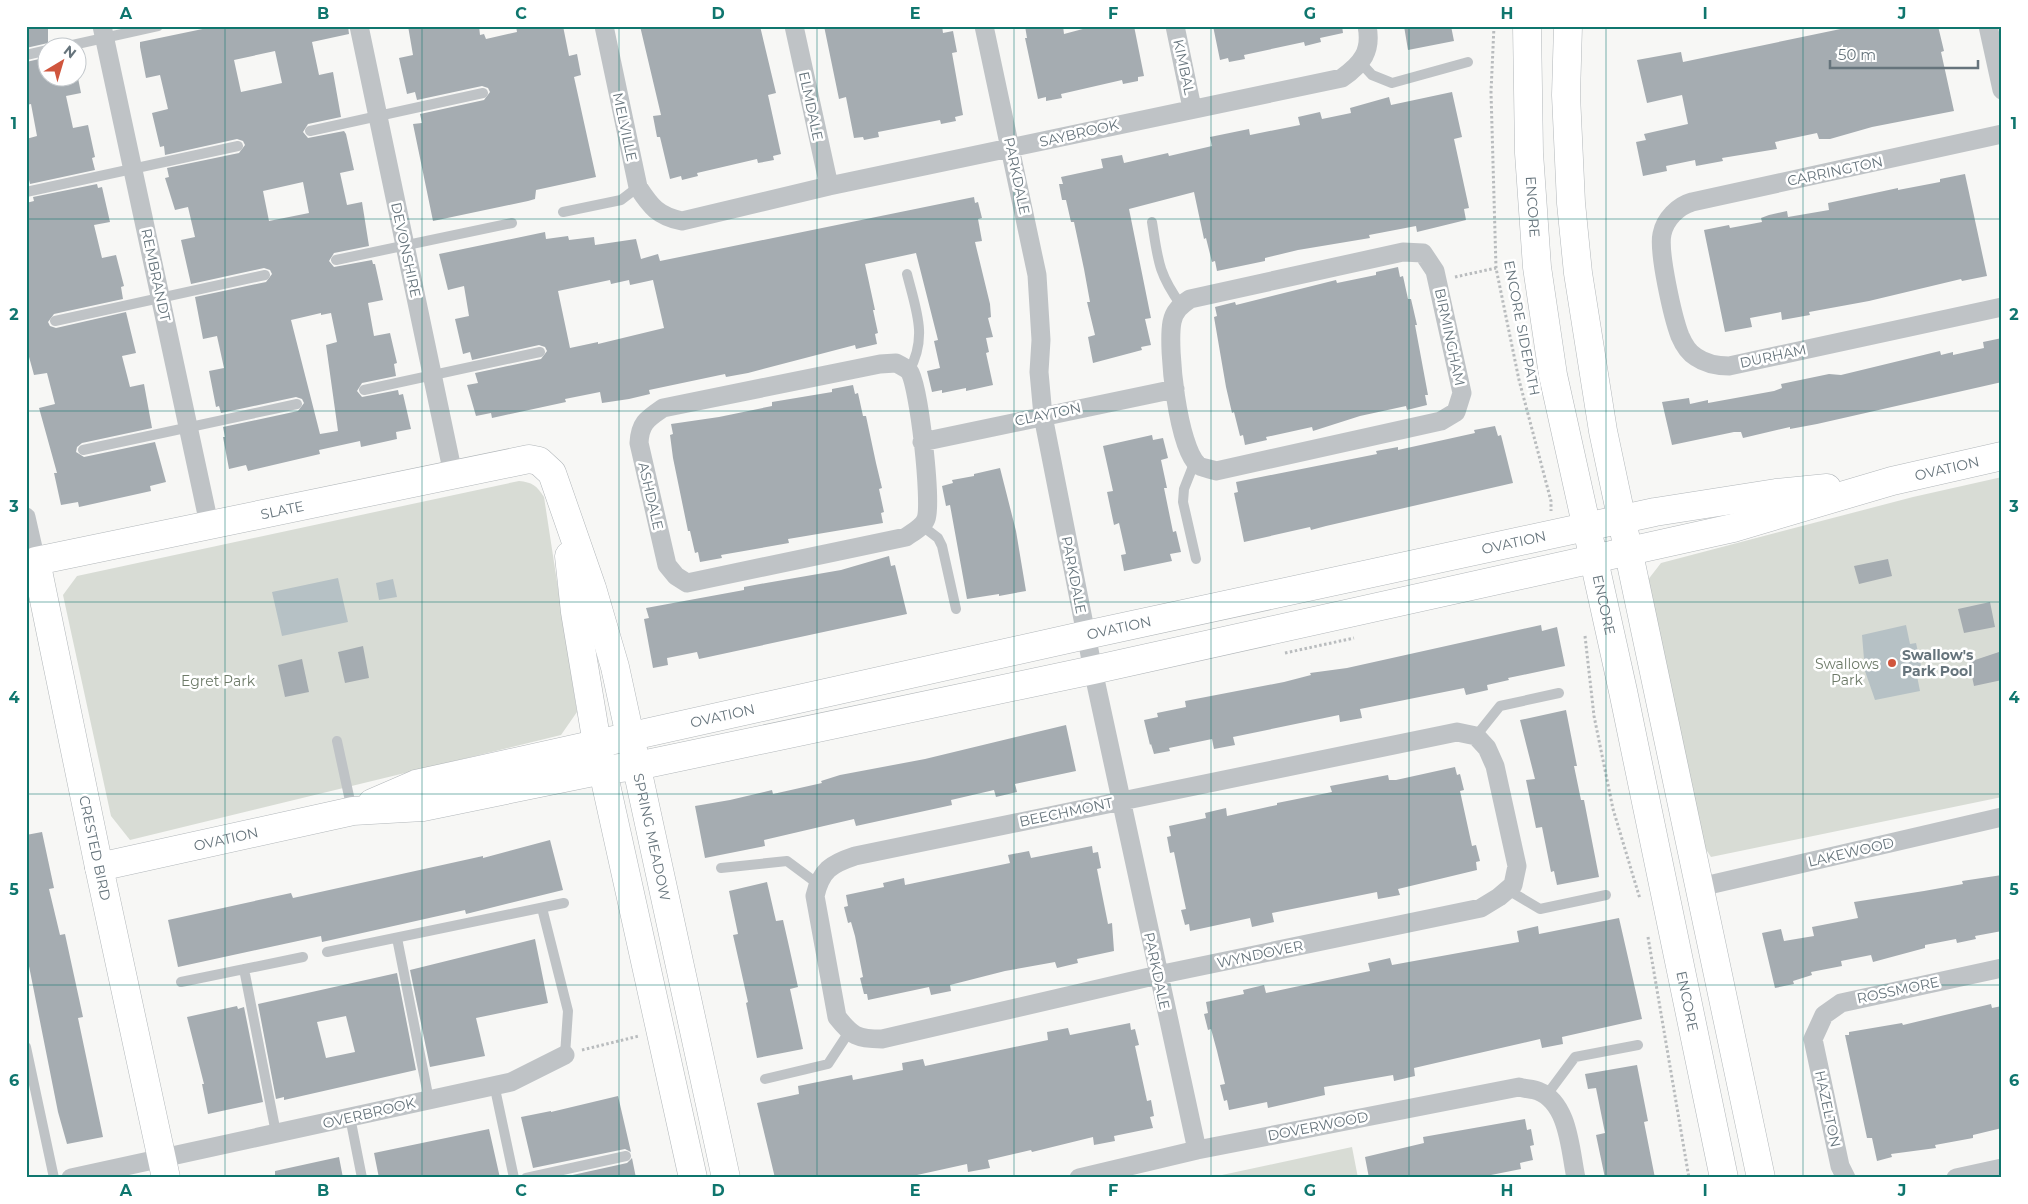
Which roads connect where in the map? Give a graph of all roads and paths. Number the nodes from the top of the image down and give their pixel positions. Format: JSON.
{"nodes":[{"id":1,"x":158,"y":26,"type":"edge"},
{"id":2,"x":359,"y":26,"type":"edge"},
{"id":3,"x":604,"y":26,"type":"edge"},
{"id":4,"x":794,"y":26,"type":"edge"},
{"id":5,"x":984,"y":26,"type":"edge"},
{"id":6,"x":1175,"y":26,"type":"edge"},
{"id":7,"x":1367,"y":26,"type":"edge"},
{"id":8,"x":1494,"y":26,"type":"edge"},
{"id":9,"x":1527,"y":26,"type":"edge"},
{"id":10,"x":1568,"y":26,"type":"edge"},
{"id":11,"x":1988,"y":26,"type":"edge"},
{"id":12,"x":103,"y":32,"type":"edge"},
{"id":13,"x":87,"y":38,"type":"edge"},
{"id":14,"x":1364,"y":59,"type":"junction"},
{"id":15,"x":1468,"y":62,"type":"dead end"},
{"id":16,"x":2002,"y":90,"type":"edge"},
{"id":17,"x":483,"y":93,"type":"dead end"},
{"id":18,"x":1192,"y":108,"type":"junction"},
{"id":19,"x":377,"y":115,"type":"junction"},
{"id":20,"x":310,"y":131,"type":"dead end"},
{"id":21,"x":2002,"y":134,"type":"edge"},
{"id":22,"x":238,"y":146,"type":"dead end"},
{"id":23,"x":1011,"y":148,"type":"junction"},
{"id":24,"x":133,"y":169,"type":"junction"},
{"id":25,"x":829,"y":186,"type":"junction"},
{"id":26,"x":638,"y":187,"type":"junction"},
{"id":27,"x":26,"y":192,"type":"edge"},
{"id":28,"x":563,"y":212,"type":"dead end"},
{"id":29,"x":1672,"y":215,"type":"joint"},
{"id":30,"x":665,"y":217,"type":"joint"},
{"id":31,"x":512,"y":222,"type":"dead end"},
{"id":32,"x":1152,"y":222,"type":"dead end"},
{"id":33,"x":405,"y":246,"type":"junction"},
{"id":34,"x":336,"y":260,"type":"dead end"},
{"id":35,"x":1496,"y":268,"type":"junction"},
{"id":36,"x":907,"y":274,"type":"dead end"},
{"id":37,"x":265,"y":276,"type":"dead end"},
{"id":38,"x":1437,"y":280,"type":"junction"},
{"id":39,"x":160,"y":298,"type":"junction"},
{"id":40,"x":1181,"y":305,"type":"junction"},
{"id":41,"x":2002,"y":307,"type":"edge"},
{"id":42,"x":55,"y":320,"type":"dead end"},
{"id":43,"x":540,"y":352,"type":"dead end"},
{"id":44,"x":909,"y":371,"type":"junction"},
{"id":45,"x":432,"y":375,"type":"junction"},
{"id":46,"x":1175,"y":389,"type":"junction"},
{"id":47,"x":364,"y":390,"type":"dead end"},
{"id":48,"x":297,"y":404,"type":"dead end"},
{"id":49,"x":1043,"y":416,"type":"junction"},
{"id":50,"x":188,"y":428,"type":"junction"},
{"id":51,"x":922,"y":442,"type":"junction"},
{"id":52,"x":83,"y":450,"type":"dead end"},
{"id":53,"x":2002,"y":456,"type":"edge"},
{"id":54,"x":539,"y":460,"type":"joint"},
{"id":55,"x":1196,"y":461,"type":"junction"},
{"id":56,"x":453,"y":474,"type":"junction"},
{"id":57,"x":1892,"y":481,"type":"junction"},
{"id":58,"x":562,"y":500,"type":"junction"},
{"id":59,"x":1551,"y":511,"type":"dead end"},
{"id":60,"x":26,"y":517,"type":"edge"},
{"id":61,"x":1623,"y":520,"type":"junction"},
{"id":62,"x":209,"y":524,"type":"junction"},
{"id":63,"x":921,"y":525,"type":"junction"},
{"id":64,"x":1586,"y":528,"type":"junction"},
{"id":65,"x":1629,"y":551,"type":"junction"},
{"id":66,"x":1196,"y":559,"type":"dead end"},
{"id":67,"x":1593,"y":559,"type":"junction"},
{"id":68,"x":31,"y":562,"type":"edge"},
{"id":69,"x":956,"y":609,"type":"dead end"},
{"id":70,"x":1086,"y":635,"type":"junction"},
{"id":71,"x":1093,"y":670,"type":"junction"},
{"id":72,"x":1559,"y":693,"type":"dead end"},
{"id":73,"x":630,"y":736,"type":"junction"},
{"id":74,"x":337,"y":741,"type":"dead end"},
{"id":75,"x":1482,"y":742,"type":"junction"},
{"id":76,"x":597,"y":744,"type":"junction"},
{"id":77,"x":637,"y":766,"type":"junction"},
{"id":78,"x":603,"y":770,"type":"junction"},
{"id":79,"x":1120,"y":800,"type":"junction"},
{"id":80,"x":353,"y":811,"type":"junction"},
{"id":81,"x":2002,"y":817,"type":"edge"},
{"id":82,"x":98,"y":867,"type":"junction"},
{"id":83,"x":722,"y":868,"type":"dead end"},
{"id":84,"x":818,"y":884,"type":"junction"},
{"id":85,"x":1700,"y":886,"type":"junction"},
{"id":86,"x":1508,"y":890,"type":"junction"},
{"id":87,"x":1606,"y":895,"type":"dead end"},
{"id":88,"x":564,"y":903,"type":"dead end"},
{"id":89,"x":542,"y":908,"type":"junction"},
{"id":90,"x":397,"y":938,"type":"junction"},
{"id":91,"x":327,"y":952,"type":"dead end"},
{"id":92,"x":304,"y":957,"type":"dead end"},
{"id":93,"x":2002,"y":968,"type":"edge"},
{"id":94,"x":244,"y":969,"type":"junction"},
{"id":95,"x":1158,"y":975,"type":"junction"},
{"id":96,"x":181,"y":982,"type":"dead end"},
{"id":97,"x":661,"y":1031,"type":"junction"},
{"id":98,"x":856,"y":1035,"type":"junction"},
{"id":99,"x":1814,"y":1039,"type":"joint"},
{"id":100,"x":1638,"y":1045,"type":"dead end"},
{"id":101,"x":26,"y":1046,"type":"edge"},
{"id":102,"x":565,"y":1055,"type":"junction"},
{"id":103,"x":765,"y":1079,"type":"dead end"},
{"id":104,"x":494,"y":1084,"type":"junction"},
{"id":105,"x":429,"y":1100,"type":"junction"},
{"id":106,"x":1550,"y":1100,"type":"junction"},
{"id":107,"x":350,"y":1117,"type":"junction"},
{"id":108,"x":276,"y":1133,"type":"junction"},
{"id":109,"x":1196,"y":1150,"type":"junction"},
{"id":110,"x":626,"y":1156,"type":"dead end"},
{"id":111,"x":163,"y":1167,"type":"edge"},
{"id":112,"x":2002,"y":1168,"type":"edge"},
{"id":113,"x":54,"y":1178,"type":"edge"},
{"id":114,"x":71,"y":1178,"type":"edge"},
{"id":115,"x":362,"y":1178,"type":"edge"},
{"id":116,"x":514,"y":1178,"type":"edge"},
{"id":117,"x":526,"y":1178,"type":"edge"},
{"id":118,"x":693,"y":1178,"type":"edge"},
{"id":119,"x":726,"y":1178,"type":"edge"},
{"id":120,"x":1079,"y":1178,"type":"edge"},
{"id":121,"x":1576,"y":1178,"type":"edge"},
{"id":122,"x":1724,"y":1178,"type":"edge"},
{"id":123,"x":1761,"y":1178,"type":"edge"},
{"id":124,"x":1846,"y":1178,"type":"edge"},
{"id":125,"x":1956,"y":1178,"type":"edge"}],
"edges":[{"from":1,"to":12,"type":"lane"},
{"from":2,"to":19,"type":"street","name":"DEVONSHIRE"},
{"from":3,"to":26,"type":"street","name":"MELVILLE"},
{"from":4,"to":25,"type":"street","name":"ELMDALE"},
{"from":5,"to":23,"type":"street","name":"PARKDALE"},
{"from":6,"to":18,"type":"street","name":"KIMBAL"},
{"from":7,"to":14,"type":"street"},
{"from":8,"to":35,"type":"path","name":"ENCORE SIDEPATH"},
{"from":9,"to":64,"type":"street","name":"ENCORE"},
{"from":10,"to":61,"type":"street"},
{"from":11,"to":16,"type":"street"},
{"from":12,"to":13,"type":"lane"},
{"from":12,"to":24,"type":"street","name":"REMBRANDT"},
{"from":14,"to":15,"type":"lane"},
{"from":14,"to":18,"type":"street","name":"SAYBROOK"},
{"from":17,"to":19,"type":"lane"},
{"from":18,"to":23,"type":"street","name":"SAYBROOK"},
{"from":19,"to":20,"type":"lane"},
{"from":19,"to":33,"type":"street","name":"DEVONSHIRE"},
{"from":21,"to":29,"type":"street","name":"CARRINGTON"},
{"from":22,"to":24,"type":"lane"},
{"from":23,"to":25,"type":"street","name":"SAYBROOK"},
{"from":23,"to":49,"type":"street","name":"PARKDALE"},
{"from":24,"to":27,"type":"lane"},
{"from":24,"to":39,"type":"street","name":"REMBRANDT"},
{"from":25,"to":30,"type":"street","name":"SAYBROOK"},
{"from":26,"to":28,"type":"lane"},
{"from":26,"to":30,"type":"street","name":"MELVILLE"},
{"from":29,"to":41,"type":"street","name":"DURHAM"},
{"from":31,"to":33,"type":"lane"},
{"from":32,"to":40,"type":"lane"},
{"from":33,"to":34,"type":"lane"},
{"from":33,"to":45,"type":"street","name":"DEVONSHIRE"},
{"from":35,"to":38,"type":"path"},
{"from":35,"to":59,"type":"path","name":"ENCORE SIDEPATH"},
{"from":36,"to":44,"type":"lane"},
{"from":37,"to":39,"type":"lane"},
{"from":38,"to":40,"type":"street","name":"BIRMINGHAM"},
{"from":38,"to":55,"type":"street","name":"BIRMINGHAM"},
{"from":39,"to":42,"type":"lane"},
{"from":39,"to":50,"type":"street","name":"REMBRANDT"},
{"from":40,"to":46,"type":"street"},
{"from":43,"to":45,"type":"lane"},
{"from":44,"to":51,"type":"street"},
{"from":44,"to":63,"type":"street","name":"ASHDALE"},
{"from":45,"to":47,"type":"lane"},
{"from":45,"to":56,"type":"street","name":"DEVONSHIRE"},
{"from":46,"to":49,"type":"street","name":"CLAYTON"},
{"from":46,"to":55,"type":"street"},
{"from":48,"to":50,"type":"lane"},
{"from":49,"to":51,"type":"street","name":"CLAYTON"},
{"from":49,"to":70,"type":"street","name":"PARKDALE"},
{"from":50,"to":52,"type":"lane"},
{"from":50,"to":62,"type":"street","name":"REMBRANDT"},
{"from":51,"to":63,"type":"street"},
{"from":53,"to":57,"type":"street","name":"OVATION"},
{"from":54,"to":56,"type":"street","name":"SLATE"},
{"from":54,"to":58,"type":"street","name":"SPRING MEADOW"},
{"from":55,"to":66,"type":"lane"},
{"from":56,"to":62,"type":"street","name":"SLATE"},
{"from":57,"to":61,"type":"street","name":"OVATION"},
{"from":57,"to":65,"type":"street","name":"OVATION"},
{"from":58,"to":73,"type":"street","name":"SPRING MEADOW"},
{"from":58,"to":76,"type":"street","name":"SPRING MEADOW"},
{"from":60,"to":68,"type":"street","name":"CRESTED BIRD"},
{"from":61,"to":64,"type":"street","name":"OVATION"},
{"from":61,"to":65,"type":"street"},
{"from":62,"to":68,"type":"street","name":"SLATE"},
{"from":63,"to":69,"type":"lane"},
{"from":64,"to":67,"type":"street","name":"ENCORE"},
{"from":64,"to":70,"type":"street","name":"OVATION"},
{"from":65,"to":67,"type":"street","name":"OVATION"},
{"from":65,"to":85,"type":"street"},
{"from":67,"to":71,"type":"street","name":"OVATION"},
{"from":67,"to":122,"type":"street","name":"ENCORE"},
{"from":68,"to":82,"type":"street","name":"CRESTED BIRD"},
{"from":70,"to":71,"type":"street","name":"PARKDALE"},
{"from":70,"to":73,"type":"street","name":"OVATION"},
{"from":71,"to":77,"type":"street","name":"OVATION"},
{"from":71,"to":79,"type":"street","name":"PARKDALE"},
{"from":72,"to":75,"type":"lane"},
{"from":73,"to":76,"type":"street","name":"OVATION"},
{"from":73,"to":77,"type":"street","name":"SPRING MEADOW"},
{"from":74,"to":80,"type":"lane"},
{"from":75,"to":79,"type":"street","name":"BEECHMONT"},
{"from":75,"to":86,"type":"street"},
{"from":76,"to":78,"type":"street","name":"SPRING MEADOW"},
{"from":76,"to":80,"type":"street","name":"OVATION"},
{"from":77,"to":78,"type":"street","name":"OVATION"},
{"from":77,"to":119,"type":"street","name":"SPRING MEADOW"},
{"from":78,"to":80,"type":"street","name":"OVATION"},
{"from":78,"to":97,"type":"street","name":"SPRING MEADOW"},
{"from":79,"to":84,"type":"street","name":"BEECHMONT"},
{"from":79,"to":95,"type":"street","name":"PARKDALE"},
{"from":80,"to":82,"type":"street","name":"OVATION"},
{"from":81,"to":85,"type":"street","name":"LAKEWOOD"},
{"from":82,"to":111,"type":"street","name":"CRESTED BIRD"},
{"from":83,"to":84,"type":"lane"},
{"from":84,"to":98,"type":"street"},
{"from":85,"to":123,"type":"street"},
{"from":86,"to":87,"type":"lane"},
{"from":86,"to":95,"type":"street","name":"WYNDOVER"},
{"from":88,"to":89,"type":"lane"},
{"from":89,"to":90,"type":"lane"},
{"from":89,"to":102,"type":"lane"},
{"from":90,"to":91,"type":"lane"},
{"from":90,"to":105,"type":"lane"},
{"from":92,"to":94,"type":"lane"},
{"from":93,"to":99,"type":"street","name":"ROSSMORE"},
{"from":94,"to":96,"type":"lane"},
{"from":94,"to":108,"type":"lane"},
{"from":95,"to":98,"type":"street","name":"WYNDOVER"},
{"from":95,"to":109,"type":"street","name":"PARKDALE"},
{"from":97,"to":102,"type":"path"},
{"from":97,"to":118,"type":"street","name":"SPRING MEADOW"},
{"from":98,"to":103,"type":"lane"},
{"from":99,"to":124,"type":"street","name":"HAZELTON"},
{"from":100,"to":106,"type":"lane"},
{"from":101,"to":113,"type":"lane"},
{"from":102,"to":104,"type":"street","name":"OVERBROOK"},
{"from":104,"to":105,"type":"street","name":"OVERBROOK"},
{"from":104,"to":116,"type":"lane"},
{"from":105,"to":107,"type":"street","name":"OVERBROOK"},
{"from":106,"to":109,"type":"street","name":"DOVERWOOD"},
{"from":106,"to":121,"type":"street"},
{"from":107,"to":108,"type":"street","name":"OVERBROOK"},
{"from":107,"to":115,"type":"lane"},
{"from":108,"to":111,"type":"street","name":"OVERBROOK"},
{"from":109,"to":120,"type":"street","name":"DOVERWOOD"},
{"from":110,"to":117,"type":"lane"},
{"from":111,"to":114,"type":"street","name":"OVERBROOK"},
{"from":112,"to":125,"type":"street"}]}
